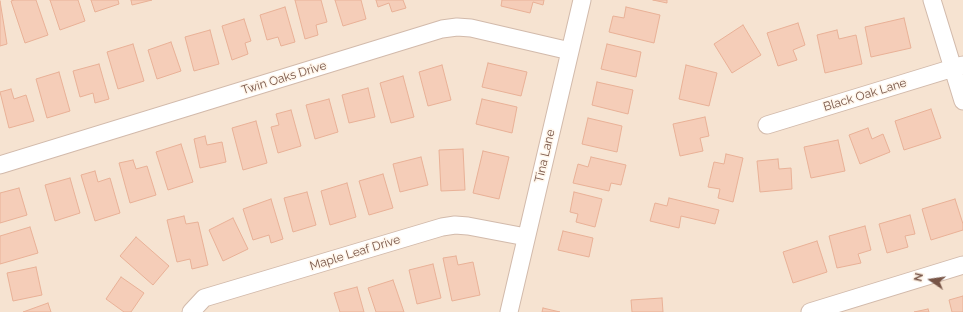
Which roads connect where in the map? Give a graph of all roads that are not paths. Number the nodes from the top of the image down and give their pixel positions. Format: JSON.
{"nodes":[{"id":1,"x":582,"y":0,"type":"edge"},
{"id":2,"x":932,"y":0,"type":"edge"},
{"id":3,"x":570,"y":50,"type":"junction"},
{"id":4,"x":958,"y":67,"type":"edge"},
{"id":5,"x":963,"y":101,"type":"edge"},
{"id":6,"x":767,"y":125,"type":"dead end"},
{"id":7,"x":0,"y":165,"type":"edge"},
{"id":8,"x":526,"y":237,"type":"junction"},
{"id":9,"x":963,"y":265,"type":"edge"},
{"id":10,"x":191,"y":312,"type":"edge"},
{"id":11,"x":510,"y":312,"type":"edge"},
{"id":12,"x":810,"y":312,"type":"edge"}],
"edges":[{"from":1,"to":3,"type":"street","name":"Tina Lane"},
{"from":2,"to":4,"type":"street"},
{"from":3,"to":7,"type":"street","name":"Twin Oaks Drive"},
{"from":3,"to":8,"type":"street","name":"Tina Lane"},
{"from":4,"to":5,"type":"street"},
{"from":4,"to":6,"type":"street","name":"Black Oak Lane"},
{"from":8,"to":10,"type":"street","name":"Maple Leaf Drive"},
{"from":8,"to":11,"type":"street","name":"Tina Lane"},
{"from":9,"to":12,"type":"street"}]}
